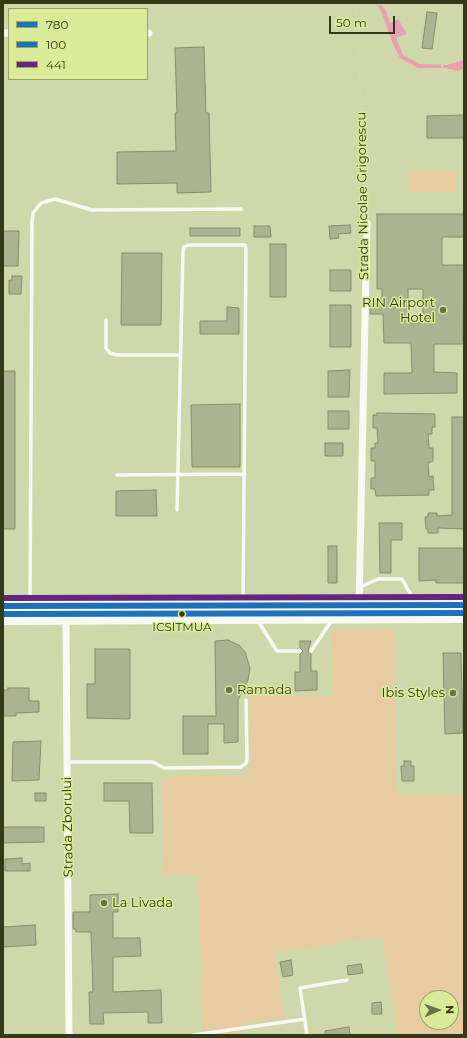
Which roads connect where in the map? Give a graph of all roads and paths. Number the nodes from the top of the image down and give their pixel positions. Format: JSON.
{"nodes":[{"id":1,"x":356,"y":3,"type":"edge"},
{"id":2,"x":381,"y":3,"type":"edge"},
{"id":3,"x":374,"y":8,"type":"dead end"},
{"id":4,"x":442,"y":60,"type":"dead end"},
{"id":5,"x":442,"y":75,"type":"dead end"},
{"id":6,"x":241,"y":209,"type":"dead end"},
{"id":7,"x":367,"y":223,"type":"joint"},
{"id":8,"x":106,"y":320,"type":"dead end"},
{"id":9,"x":179,"y":355,"type":"junction"},
{"id":10,"x":245,"y":474,"type":"junction"},
{"id":11,"x":177,"y":475,"type":"junction"},
{"id":12,"x":117,"y":476,"type":"dead end"},
{"id":13,"x":177,"y":510,"type":"dead end"},
{"id":14,"x":360,"y":587,"type":"junction"},
{"id":15,"x":205,"y":593,"type":"dead end"},
{"id":16,"x":222,"y":594,"type":"dead end"},
{"id":17,"x":243,"y":605,"type":"junction"},
{"id":18,"x":359,"y":605,"type":"junction"},
{"id":19,"x":417,"y":605,"type":"junction"},
{"id":20,"x":464,"y":605,"type":"edge"},
{"id":21,"x":3,"y":606,"type":"edge"},
{"id":22,"x":30,"y":606,"type":"junction"},
{"id":23,"x":334,"y":617,"type":"junction"},
{"id":24,"x":464,"y":617,"type":"edge"},
{"id":25,"x":66,"y":618,"type":"junction"},
{"id":26,"x":256,"y":618,"type":"junction"},
{"id":27,"x":3,"y":619,"type":"edge"},
{"id":28,"x":311,"y":650,"type":"dead end"},
{"id":29,"x":300,"y":651,"type":"dead end"},
{"id":30,"x":246,"y":700,"type":"dead end"},
{"id":31,"x":67,"y":762,"type":"junction"},
{"id":32,"x":347,"y":980,"type":"dead end"},
{"id":33,"x":305,"y":1019,"type":"junction"},
{"id":34,"x":210,"y":1034,"type":"edge"},
{"id":35,"x":69,"y":1035,"type":"edge"},
{"id":36,"x":194,"y":1035,"type":"edge"},
{"id":37,"x":307,"y":1035,"type":"edge"}],
"edges":[{"from":1,"to":7,"type":"path","name":"Strada Nicolae Grigorescu"},
{"from":2,"to":3,"type":"path"},
{"from":4,"to":5,"type":"path"},
{"from":6,"to":22,"type":"lane"},
{"from":7,"to":14,"type":"street","name":"Strada Nicolae Grigorescu"},
{"from":8,"to":9,"type":"lane"},
{"from":9,"to":10,"type":"lane"},
{"from":9,"to":11,"type":"lane"},
{"from":10,"to":11,"type":"lane"},
{"from":10,"to":17,"type":"lane"},
{"from":11,"to":12,"type":"lane"},
{"from":11,"to":13,"type":"lane"},
{"from":14,"to":18,"type":"street","name":"Strada Nicolae Grigorescu"},
{"from":14,"to":19,"type":"lane"},
{"from":15,"to":16,"type":"path"},
{"from":17,"to":18,"type":"highway"},
{"from":17,"to":22,"type":"highway"},
{"from":18,"to":19,"type":"highway"},
{"from":19,"to":20,"type":"highway"},
{"from":21,"to":22,"type":"highway"},
{"from":23,"to":24,"type":"highway"},
{"from":23,"to":26,"type":"highway"},
{"from":23,"to":28,"type":"lane"},
{"from":25,"to":26,"type":"highway"},
{"from":25,"to":27,"type":"highway"},
{"from":25,"to":31,"type":"street","name":"Strada Zborului"},
{"from":26,"to":29,"type":"lane"},
{"from":30,"to":31,"type":"lane"},
{"from":31,"to":35,"type":"street","name":"Strada Zborului"},
{"from":32,"to":33,"type":"lane"},
{"from":33,"to":34,"type":"lane"},
{"from":33,"to":37,"type":"lane"},
{"from":34,"to":36,"type":"lane"}]}
